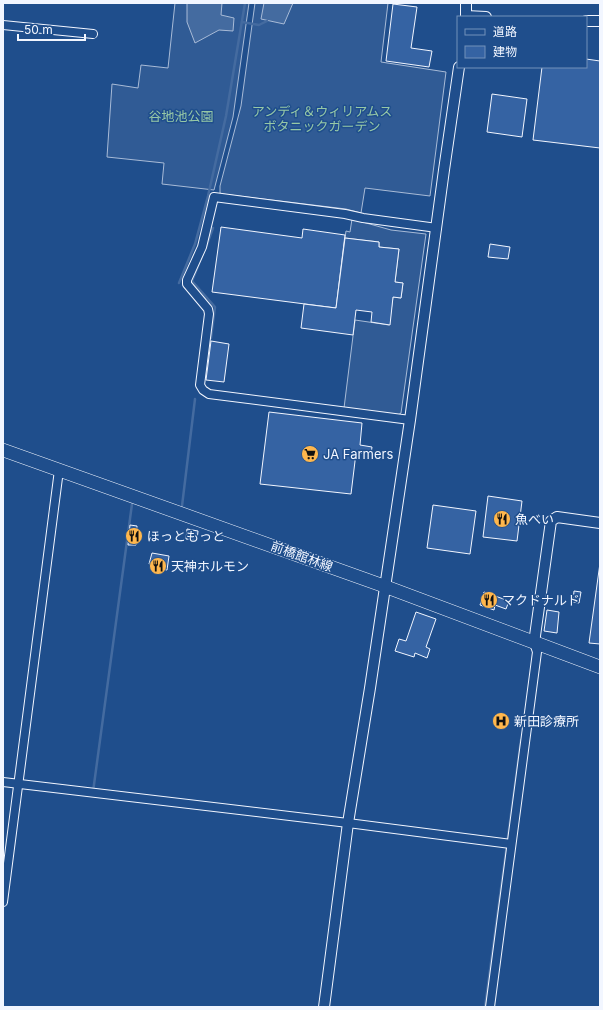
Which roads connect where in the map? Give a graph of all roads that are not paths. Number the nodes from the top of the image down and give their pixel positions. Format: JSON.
{"nodes":[{"id":1,"x":466,"y":3,"type":"edge"},
{"id":2,"x":466,"y":16,"type":"edge"},
{"id":3,"x":587,"y":21,"type":"edge"},
{"id":4,"x":600,"y":21,"type":"edge"},
{"id":5,"x":3,"y":25,"type":"edge"},
{"id":6,"x":93,"y":34,"type":"dead end"},
{"id":7,"x":459,"y":68,"type":"edge"},
{"id":8,"x":437,"y":228,"type":"junction"},
{"id":9,"x":410,"y":420,"type":"junction"},
{"id":10,"x":3,"y":450,"type":"edge"},
{"id":11,"x":59,"y":470,"type":"junction"},
{"id":12,"x":600,"y":523,"type":"edge"},
{"id":13,"x":384,"y":586,"type":"junction"},
{"id":14,"x":534,"y":642,"type":"junction"},
{"id":15,"x":600,"y":667,"type":"edge"},
{"id":16,"x":3,"y":782,"type":"edge"},
{"id":17,"x":19,"y":784,"type":"junction"},
{"id":18,"x":348,"y":823,"type":"junction"},
{"id":19,"x":510,"y":844,"type":"junction"},
{"id":20,"x":3,"y":902,"type":"edge"},
{"id":21,"x":324,"y":1007,"type":"edge"},
{"id":22,"x":490,"y":1007,"type":"edge"}],
"edges":[{"from":1,"to":2,"type":"street"},
{"from":3,"to":4,"type":"street"},
{"from":5,"to":6,"type":"street"},
{"from":7,"to":8,"type":"street"},
{"from":8,"to":9,"type":"street"},
{"from":8,"to":9,"type":"street"},
{"from":9,"to":13,"type":"street"},
{"from":10,"to":11,"type":"main road","name":"前橋館林線"},
{"from":11,"to":13,"type":"main road","name":"前橋館林線"},
{"from":11,"to":17,"type":"street"},
{"from":12,"to":14,"type":"street"},
{"from":13,"to":14,"type":"main road","name":"前橋館林線"},
{"from":13,"to":18,"type":"street"},
{"from":14,"to":15,"type":"main road","name":"前橋館林線"},
{"from":14,"to":19,"type":"street"},
{"from":16,"to":17,"type":"street"},
{"from":17,"to":18,"type":"street"},
{"from":17,"to":20,"type":"street"},
{"from":18,"to":19,"type":"street"},
{"from":18,"to":21,"type":"street"},
{"from":19,"to":22,"type":"street"}]}
